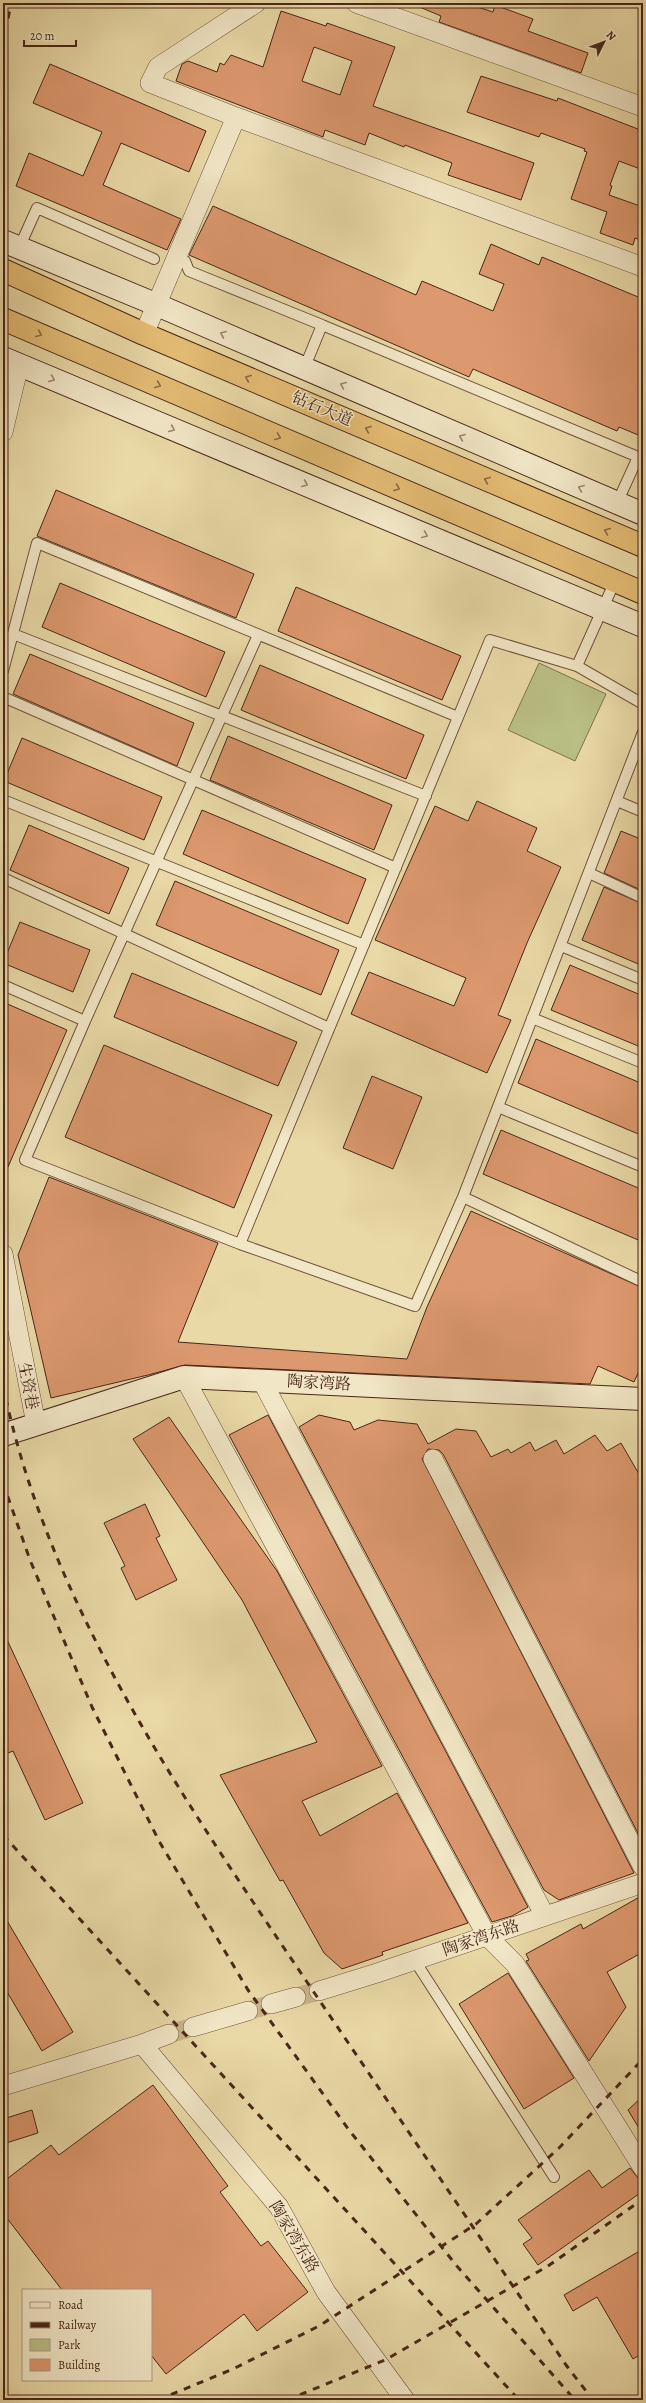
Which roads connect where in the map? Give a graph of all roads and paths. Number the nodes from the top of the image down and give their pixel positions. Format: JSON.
{"nodes":[{"id":1,"x":256,"y":3,"type":"edge"},
{"id":2,"x":356,"y":3,"type":"edge"},
{"id":3,"x":643,"y":107,"type":"edge"},
{"id":4,"x":236,"y":117,"type":"junction"},
{"id":5,"x":11,"y":245,"type":"edge"},
{"id":6,"x":154,"y":259,"type":"dead end"},
{"id":7,"x":185,"y":261,"type":"dead end"},
{"id":8,"x":643,"y":267,"type":"edge"},
{"id":9,"x":3,"y":270,"type":"edge"},
{"id":10,"x":155,"y":304,"type":"junction"},
{"id":11,"x":3,"y":319,"type":"edge"},
{"id":12,"x":322,"y":325,"type":"junction"},
{"id":13,"x":144,"y":334,"type":"junction"},
{"id":14,"x":11,"y":362,"type":"edge"},
{"id":15,"x":304,"y":368,"type":"junction"},
{"id":16,"x":3,"y":432,"type":"edge"},
{"id":17,"x":640,"y":458,"type":"edge"},
{"id":18,"x":617,"y":503,"type":"junction"},
{"id":19,"x":643,"y":514,"type":"edge"},
{"id":20,"x":643,"y":521,"type":"edge"},
{"id":21,"x":638,"y":544,"type":"edge"},
{"id":22,"x":615,"y":581,"type":"junction"},
{"id":23,"x":643,"y":593,"type":"edge"},
{"id":24,"x":603,"y":609,"type":"junction"},
{"id":25,"x":643,"y":626,"type":"edge"},
{"id":26,"x":13,"y":634,"type":"junction"},
{"id":27,"x":258,"y":635,"type":"junction"},
{"id":28,"x":577,"y":666,"type":"junction"},
{"id":29,"x":3,"y":671,"type":"edge"},
{"id":30,"x":3,"y":698,"type":"edge"},
{"id":31,"x":643,"y":704,"type":"edge"},
{"id":32,"x":222,"y":716,"type":"junction"},
{"id":33,"x":458,"y":717,"type":"junction"},
{"id":34,"x":643,"y":732,"type":"edge"},
{"id":35,"x":193,"y":780,"type":"junction"},
{"id":36,"x":426,"y":796,"type":"junction"},
{"id":37,"x":3,"y":800,"type":"edge"},
{"id":38,"x":617,"y":801,"type":"junction"},
{"id":39,"x":643,"y":812,"type":"edge"},
{"id":40,"x":156,"y":862,"type":"junction"},
{"id":41,"x":396,"y":868,"type":"junction"},
{"id":42,"x":589,"y":873,"type":"junction"},
{"id":43,"x":3,"y":878,"type":"edge"},
{"id":44,"x":643,"y":898,"type":"edge"},
{"id":45,"x":124,"y":934,"type":"junction"},
{"id":46,"x":364,"y":945,"type":"junction"},
{"id":47,"x":560,"y":946,"type":"junction"},
{"id":48,"x":643,"y":980,"type":"edge"},
{"id":49,"x":3,"y":985,"type":"edge"},
{"id":50,"x":532,"y":1018,"type":"junction"},
{"id":51,"x":85,"y":1021,"type":"junction"},
{"id":52,"x":329,"y":1028,"type":"junction"},
{"id":53,"x":643,"y":1063,"type":"edge"},
{"id":54,"x":498,"y":1107,"type":"junction"},
{"id":55,"x":643,"y":1167,"type":"edge"},
{"id":56,"x":463,"y":1198,"type":"junction"},
{"id":57,"x":240,"y":1244,"type":"junction"},
{"id":58,"x":3,"y":1254,"type":"edge"},
{"id":59,"x":643,"y":1282,"type":"edge"},
{"id":60,"x":184,"y":1377,"type":"junction"},
{"id":61,"x":262,"y":1380,"type":"junction"},
{"id":62,"x":643,"y":1399,"type":"edge"},
{"id":63,"x":36,"y":1424,"type":"junction"},
{"id":64,"x":3,"y":1435,"type":"edge"},
{"id":65,"x":433,"y":1459,"type":"dead end"},
{"id":66,"x":643,"y":1867,"type":"edge"},
{"id":67,"x":643,"y":1883,"type":"edge"},
{"id":68,"x":545,"y":1916,"type":"junction"},
{"id":69,"x":486,"y":1936,"type":"junction"},
{"id":70,"x":415,"y":1960,"type":"junction"},
{"id":71,"x":319,"y":1990,"type":"tunnel mouth"},
{"id":72,"x":296,"y":1997,"type":"tunnel mouth"},
{"id":73,"x":271,"y":2004,"type":"tunnel mouth"},
{"id":74,"x":248,"y":2011,"type":"tunnel mouth"},
{"id":75,"x":193,"y":2027,"type":"tunnel mouth"},
{"id":76,"x":169,"y":2034,"type":"tunnel mouth"},
{"id":77,"x":142,"y":2044,"type":"junction"},
{"id":78,"x":3,"y":2086,"type":"edge"},
{"id":79,"x":643,"y":2168,"type":"edge"},
{"id":80,"x":554,"y":2177,"type":"dead end"},
{"id":81,"x":405,"y":2400,"type":"edge"}],
"edges":[{"from":1,"to":4,"type":"street"},
{"from":2,"to":3,"type":"street"},
{"from":4,"to":8,"type":"street"},
{"from":4,"to":10,"type":"street"},
{"from":5,"to":6,"type":"lane"},
{"from":5,"to":10,"type":"street"},
{"from":7,"to":12,"type":"lane"},
{"from":9,"to":13,"type":"highway","name":"钻石大道"},
{"from":10,"to":13,"type":"street"},
{"from":15,"to":10,"type":"street","one_way":true},
{"from":11,"to":22,"type":"highway","one_way":true},
{"from":12,"to":15,"type":"lane"},
{"from":12,"to":17,"type":"lane"},
{"from":21,"to":13,"type":"highway","name":"钻石大道","one_way":true},
{"from":14,"to":16,"type":"street"},
{"from":14,"to":24,"type":"street","one_way":true},
{"from":18,"to":15,"type":"street","one_way":true},
{"from":17,"to":18,"type":"lane"},
{"from":18,"to":19,"type":"street"},
{"from":20,"to":21,"type":"street"},
{"from":22,"to":23,"type":"highway"},
{"from":22,"to":24,"type":"lane"},
{"from":24,"to":25,"type":"street"},
{"from":24,"to":28,"type":"lane"},
{"from":26,"to":27,"type":"lane"},
{"from":26,"to":29,"type":"lane"},
{"from":26,"to":32,"type":"lane"},
{"from":27,"to":32,"type":"lane"},
{"from":27,"to":33,"type":"lane"},
{"from":28,"to":31,"type":"lane"},
{"from":28,"to":33,"type":"lane"},
{"from":30,"to":35,"type":"lane"},
{"from":32,"to":35,"type":"lane"},
{"from":32,"to":36,"type":"lane"},
{"from":33,"to":36,"type":"lane"},
{"from":34,"to":38,"type":"lane"},
{"from":35,"to":40,"type":"lane"},
{"from":35,"to":41,"type":"lane"},
{"from":36,"to":41,"type":"lane"},
{"from":37,"to":40,"type":"lane"},
{"from":38,"to":39,"type":"lane"},
{"from":38,"to":42,"type":"lane"},
{"from":40,"to":45,"type":"lane"},
{"from":40,"to":46,"type":"lane"},
{"from":41,"to":46,"type":"lane"},
{"from":42,"to":44,"type":"lane"},
{"from":42,"to":47,"type":"lane"},
{"from":43,"to":45,"type":"lane"},
{"from":45,"to":51,"type":"lane"},
{"from":45,"to":52,"type":"lane"},
{"from":46,"to":52,"type":"lane"},
{"from":47,"to":48,"type":"lane"},
{"from":47,"to":50,"type":"lane"},
{"from":49,"to":51,"type":"lane"},
{"from":50,"to":53,"type":"lane"},
{"from":50,"to":54,"type":"lane"},
{"from":51,"to":57,"type":"lane"},
{"from":52,"to":57,"type":"lane"},
{"from":54,"to":55,"type":"lane"},
{"from":54,"to":56,"type":"lane"},
{"from":56,"to":57,"type":"lane"},
{"from":56,"to":59,"type":"lane"},
{"from":58,"to":63,"type":"street","name":"生资巷"},
{"from":60,"to":61,"type":"street","name":"陶家湾路"},
{"from":60,"to":63,"type":"street","name":"陶家湾路"},
{"from":60,"to":69,"type":"street"},
{"from":61,"to":62,"type":"street","name":"陶家湾路"},
{"from":61,"to":68,"type":"street"},
{"from":63,"to":64,"type":"street","name":"陶家湾路"},
{"from":65,"to":66,"type":"street"},
{"from":67,"to":68,"type":"street","name":"陶家湾东路"},
{"from":68,"to":69,"type":"street","name":"陶家湾东路"},
{"from":69,"to":70,"type":"street","name":"陶家湾东路"},
{"from":69,"to":79,"type":"street"},
{"from":70,"to":71,"type":"street","name":"陶家湾东路"},
{"from":70,"to":80,"type":"lane"},
{"from":72,"to":73,"type":"street"},
{"from":74,"to":75,"type":"street"},
{"from":76,"to":77,"type":"street"},
{"from":77,"to":78,"type":"street"},
{"from":77,"to":81,"type":"street","name":"陶家湾东路"}]}
